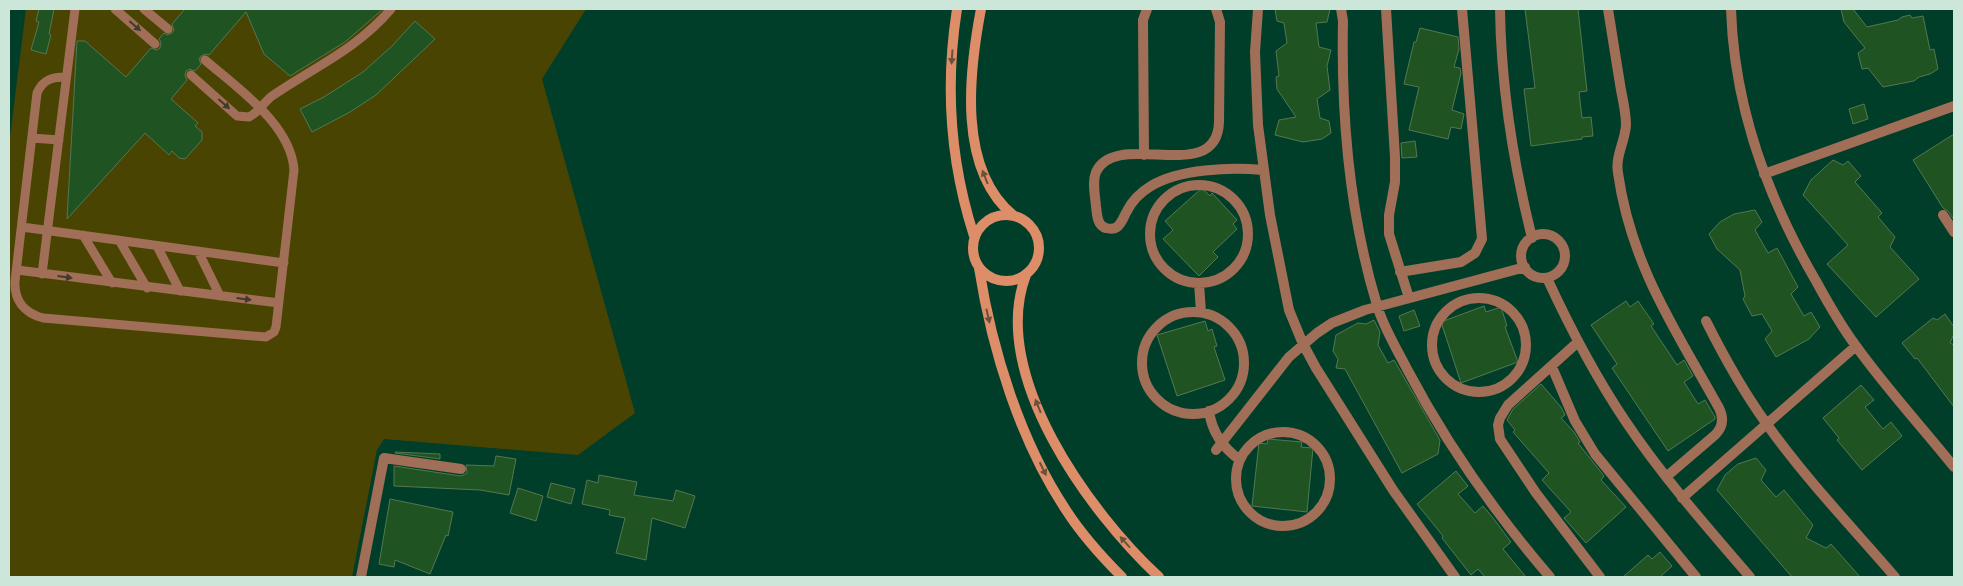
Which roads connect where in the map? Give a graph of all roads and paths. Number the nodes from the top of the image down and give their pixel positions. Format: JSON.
{"nodes":[{"id":1,"x":75,"y":9,"type":"edge"},
{"id":2,"x":115,"y":9,"type":"edge"},
{"id":3,"x":144,"y":9,"type":"edge"},
{"id":4,"x":391,"y":9,"type":"edge"},
{"id":5,"x":957,"y":9,"type":"edge"},
{"id":6,"x":981,"y":9,"type":"edge"},
{"id":7,"x":1147,"y":9,"type":"edge"},
{"id":8,"x":1216,"y":9,"type":"edge"},
{"id":9,"x":1258,"y":9,"type":"edge"},
{"id":10,"x":1341,"y":9,"type":"edge"},
{"id":11,"x":1386,"y":9,"type":"edge"},
{"id":12,"x":1462,"y":9,"type":"edge"},
{"id":13,"x":1500,"y":9,"type":"edge"},
{"id":14,"x":1608,"y":9,"type":"edge"},
{"id":15,"x":1730,"y":9,"type":"edge"},
{"id":16,"x":168,"y":29,"type":"dead end"},
{"id":17,"x":155,"y":44,"type":"dead end"},
{"id":18,"x":205,"y":60,"type":"dead end"},
{"id":19,"x":191,"y":76,"type":"dead end"},
{"id":20,"x":66,"y":77,"type":"junction"},
{"id":21,"x":1954,"y":106,"type":"edge"},
{"id":22,"x":260,"y":107,"type":"junction"},
{"id":23,"x":32,"y":138,"type":"junction"},
{"id":24,"x":59,"y":140,"type":"junction"},
{"id":25,"x":1144,"y":155,"type":"junction"},
{"id":26,"x":1262,"y":170,"type":"junction"},
{"id":27,"x":1764,"y":174,"type":"junction"},
{"id":28,"x":1943,"y":215,"type":"dead end"},
{"id":29,"x":1014,"y":216,"type":"junction"},
{"id":30,"x":22,"y":227,"type":"junction"},
{"id":31,"x":47,"y":230,"type":"junction"},
{"id":32,"x":1954,"y":232,"type":"edge"},
{"id":33,"x":83,"y":235,"type":"junction"},
{"id":34,"x":974,"y":236,"type":"junction"},
{"id":35,"x":1532,"y":238,"type":"junction"},
{"id":36,"x":119,"y":240,"type":"junction"},
{"id":37,"x":157,"y":246,"type":"junction"},
{"id":38,"x":198,"y":251,"type":"junction"},
{"id":39,"x":284,"y":263,"type":"junction"},
{"id":40,"x":1525,"y":267,"type":"junction"},
{"id":41,"x":979,"y":268,"type":"junction"},
{"id":42,"x":17,"y":270,"type":"junction"},
{"id":43,"x":1400,"y":272,"type":"junction"},
{"id":44,"x":42,"y":274,"type":"junction"},
{"id":45,"x":1026,"y":276,"type":"junction"},
{"id":46,"x":1547,"y":278,"type":"junction"},
{"id":47,"x":1199,"y":283,"type":"junction"},
{"id":48,"x":112,"y":284,"type":"junction"},
{"id":49,"x":1465,"y":284,"type":"junction"},
{"id":50,"x":146,"y":288,"type":"junction"},
{"id":51,"x":180,"y":291,"type":"junction"},
{"id":52,"x":220,"y":296,"type":"junction"},
{"id":53,"x":1409,"y":298,"type":"junction"},
{"id":54,"x":1470,"y":299,"type":"junction"},
{"id":55,"x":279,"y":303,"type":"junction"},
{"id":56,"x":1377,"y":306,"type":"junction"},
{"id":57,"x":1201,"y":312,"type":"junction"},
{"id":58,"x":1706,"y":321,"type":"dead end"},
{"id":59,"x":1578,"y":342,"type":"junction"},
{"id":60,"x":1303,"y":344,"type":"junction"},
{"id":61,"x":1856,"y":346,"type":"junction"},
{"id":62,"x":1552,"y":367,"type":"junction"},
{"id":63,"x":1209,"y":411,"type":"junction"},
{"id":64,"x":1767,"y":424,"type":"junction"},
{"id":65,"x":1218,"y":447,"type":"junction"},
{"id":66,"x":1240,"y":460,"type":"junction"},
{"id":67,"x":1954,"y":467,"type":"edge"},
{"id":68,"x":461,"y":469,"type":"dead end"},
{"id":69,"x":1666,"y":477,"type":"junction"},
{"id":70,"x":1682,"y":498,"type":"junction"},
{"id":71,"x":361,"y":577,"type":"edge"},
{"id":72,"x":1122,"y":577,"type":"edge"},
{"id":73,"x":1159,"y":577,"type":"edge"},
{"id":74,"x":1455,"y":577,"type":"edge"},
{"id":75,"x":1550,"y":577,"type":"edge"},
{"id":76,"x":1600,"y":577,"type":"edge"},
{"id":77,"x":1696,"y":577,"type":"edge"},
{"id":78,"x":1750,"y":577,"type":"edge"},
{"id":79,"x":1895,"y":577,"type":"edge"}],
"edges":[{"from":1,"to":20,"type":"lane"},
{"from":2,"to":17,"type":"lane","one_way":true},
{"from":3,"to":16,"type":"lane"},
{"from":4,"to":22,"type":"lane"},
{"from":5,"to":34,"type":"main road","one_way":true},
{"from":29,"to":6,"type":"main road","one_way":true},
{"from":7,"to":25,"type":"street"},
{"from":8,"to":25,"type":"street"},
{"from":9,"to":26,"type":"street"},
{"from":10,"to":56,"type":"street"},
{"from":11,"to":43,"type":"street"},
{"from":12,"to":43,"type":"street"},
{"from":13,"to":35,"type":"street"},
{"from":14,"to":69,"type":"street"},
{"from":15,"to":27,"type":"street"},
{"from":18,"to":22,"type":"lane"},
{"from":19,"to":22,"type":"lane","one_way":true},
{"from":20,"to":23,"type":"lane"},
{"from":20,"to":24,"type":"lane"},
{"from":21,"to":27,"type":"street"},
{"from":22,"to":39,"type":"lane"},
{"from":23,"to":24,"type":"lane"},
{"from":23,"to":30,"type":"lane"},
{"from":24,"to":31,"type":"lane"},
{"from":25,"to":26,"type":"street"},
{"from":26,"to":60,"type":"street"},
{"from":27,"to":61,"type":"street"},
{"from":28,"to":32,"type":"street"},
{"from":29,"to":34,"type":"main road"},
{"from":29,"to":45,"type":"main road"},
{"from":30,"to":31,"type":"lane"},
{"from":30,"to":42,"type":"lane"},
{"from":31,"to":33,"type":"lane"},
{"from":31,"to":44,"type":"lane"},
{"from":33,"to":36,"type":"lane"},
{"from":33,"to":48,"type":"lane"},
{"from":34,"to":41,"type":"main road"},
{"from":35,"to":40,"type":"street"},
{"from":35,"to":46,"type":"street"},
{"from":36,"to":37,"type":"lane"},
{"from":36,"to":50,"type":"lane"},
{"from":37,"to":38,"type":"lane"},
{"from":37,"to":51,"type":"lane"},
{"from":38,"to":39,"type":"lane"},
{"from":38,"to":52,"type":"lane"},
{"from":39,"to":55,"type":"lane"},
{"from":40,"to":46,"type":"street"},
{"from":40,"to":49,"type":"street"},
{"from":41,"to":45,"type":"main road"},
{"from":41,"to":72,"type":"main road","one_way":true},
{"from":42,"to":44,"type":"lane"},
{"from":42,"to":55,"type":"lane"},
{"from":43,"to":53,"type":"street"},
{"from":44,"to":48,"type":"lane","one_way":true},
{"from":73,"to":45,"type":"main road","one_way":true},
{"from":46,"to":59,"type":"street"},
{"from":47,"to":47,"type":"street"},
{"from":47,"to":57,"type":"street"},
{"from":48,"to":50,"type":"lane"},
{"from":49,"to":53,"type":"street"},
{"from":49,"to":54,"type":"street"},
{"from":50,"to":51,"type":"lane"},
{"from":51,"to":52,"type":"lane"},
{"from":52,"to":55,"type":"lane","one_way":true},
{"from":53,"to":56,"type":"street"},
{"from":54,"to":54,"type":"street"},
{"from":56,"to":60,"type":"street"},
{"from":56,"to":75,"type":"street"},
{"from":57,"to":63,"type":"street"},
{"from":57,"to":63,"type":"street"},
{"from":58,"to":64,"type":"street"},
{"from":59,"to":62,"type":"street"},
{"from":59,"to":69,"type":"street"},
{"from":60,"to":65,"type":"street"},
{"from":60,"to":74,"type":"street"},
{"from":61,"to":64,"type":"street"},
{"from":61,"to":67,"type":"street"},
{"from":62,"to":76,"type":"street"},
{"from":62,"to":77,"type":"street"},
{"from":63,"to":65,"type":"street"},
{"from":64,"to":70,"type":"street"},
{"from":64,"to":79,"type":"street"},
{"from":65,"to":66,"type":"street"},
{"from":66,"to":66,"type":"street"},
{"from":68,"to":71,"type":"street"},
{"from":69,"to":70,"type":"street"},
{"from":70,"to":78,"type":"street"}]}
